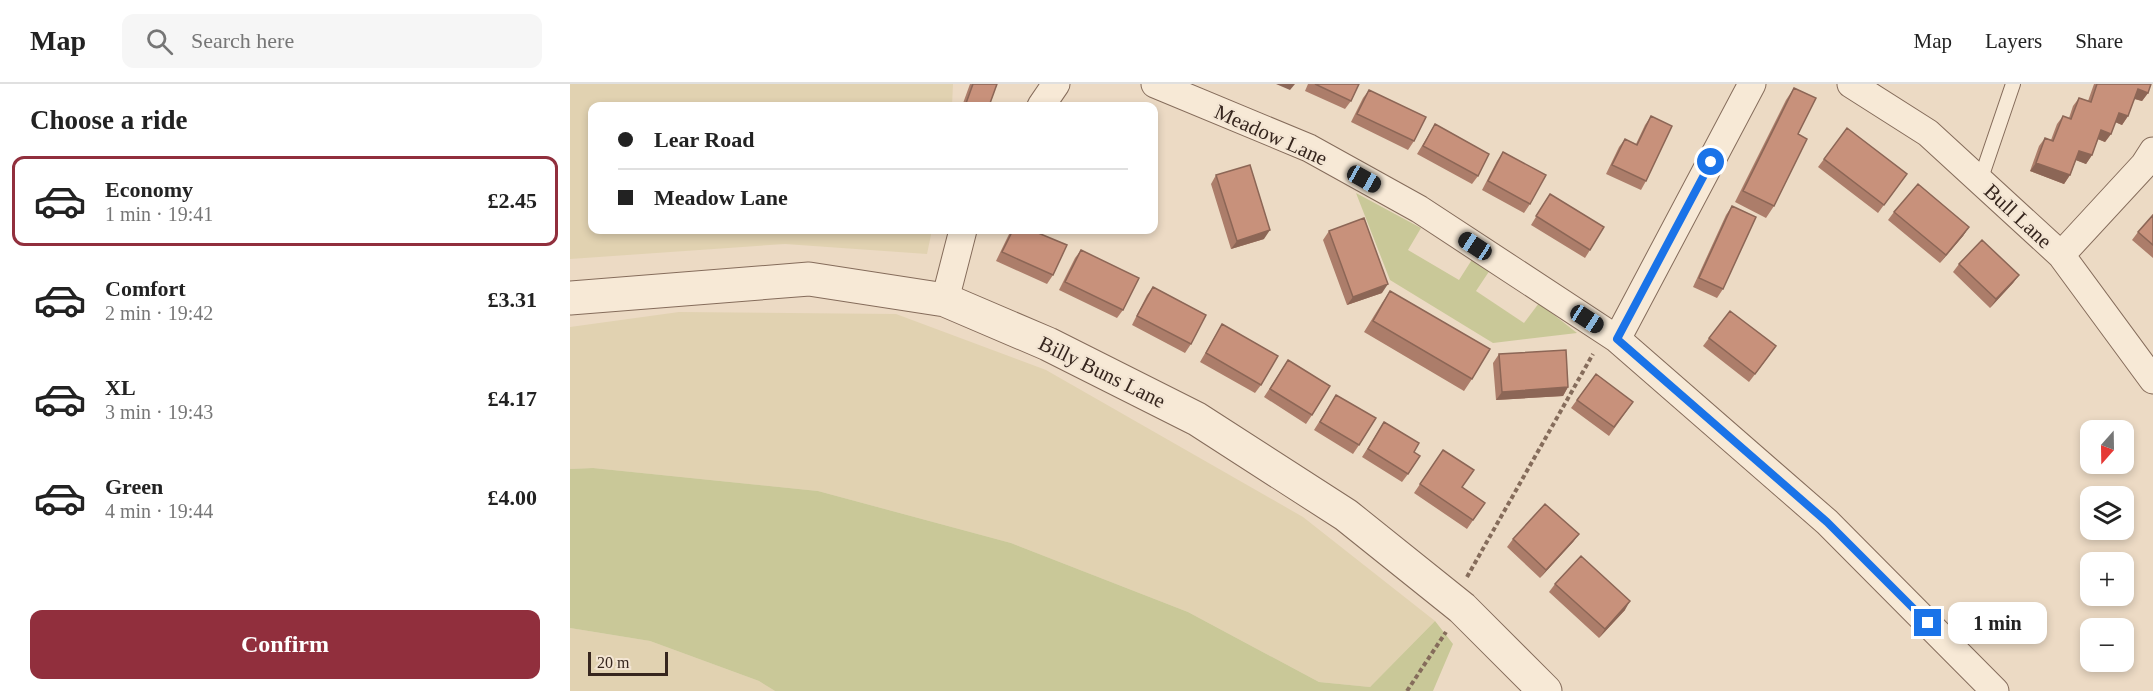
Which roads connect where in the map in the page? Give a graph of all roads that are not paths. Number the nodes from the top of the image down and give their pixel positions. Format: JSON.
{"nodes":[{"id":1,"x":1056,"y":84,"type":"edge"},
{"id":2,"x":1155,"y":84,"type":"edge"},
{"id":3,"x":1752,"y":84,"type":"edge"},
{"id":4,"x":1851,"y":84,"type":"edge"},
{"id":5,"x":2013,"y":84,"type":"edge"},
{"id":6,"x":1044,"y":102,"type":"edge"},
{"id":7,"x":2150,"y":162,"type":"edge"},
{"id":8,"x":1980,"y":181,"type":"junction"},
{"id":9,"x":962,"y":234,"type":"edge"},
{"id":10,"x":2061,"y":255,"type":"junction"},
{"id":11,"x":570,"y":297,"type":"edge"},
{"id":12,"x":945,"y":300,"type":"junction"},
{"id":13,"x":1611,"y":335,"type":"junction"},
{"id":14,"x":2153,"y":380,"type":"edge"},
{"id":15,"x":1545,"y":691,"type":"edge"},
{"id":16,"x":1995,"y":691,"type":"edge"}],
"edges":[{"from":1,"to":6,"type":"street"},
{"from":2,"to":13,"type":"street","name":"Meadow Lane"},
{"from":3,"to":13,"type":"street"},
{"from":4,"to":8,"type":"street","name":"Bull Lane"},
{"from":5,"to":8,"type":"lane"},
{"from":7,"to":10,"type":"street"},
{"from":8,"to":10,"type":"street","name":"Bull Lane"},
{"from":9,"to":12,"type":"street"},
{"from":10,"to":14,"type":"street","name":"Bull Lane"},
{"from":11,"to":12,"type":"street","name":"Billy Buns Lane"},
{"from":12,"to":15,"type":"street","name":"Billy Buns Lane"},
{"from":13,"to":16,"type":"street","name":"Meadow Lane"}]}
